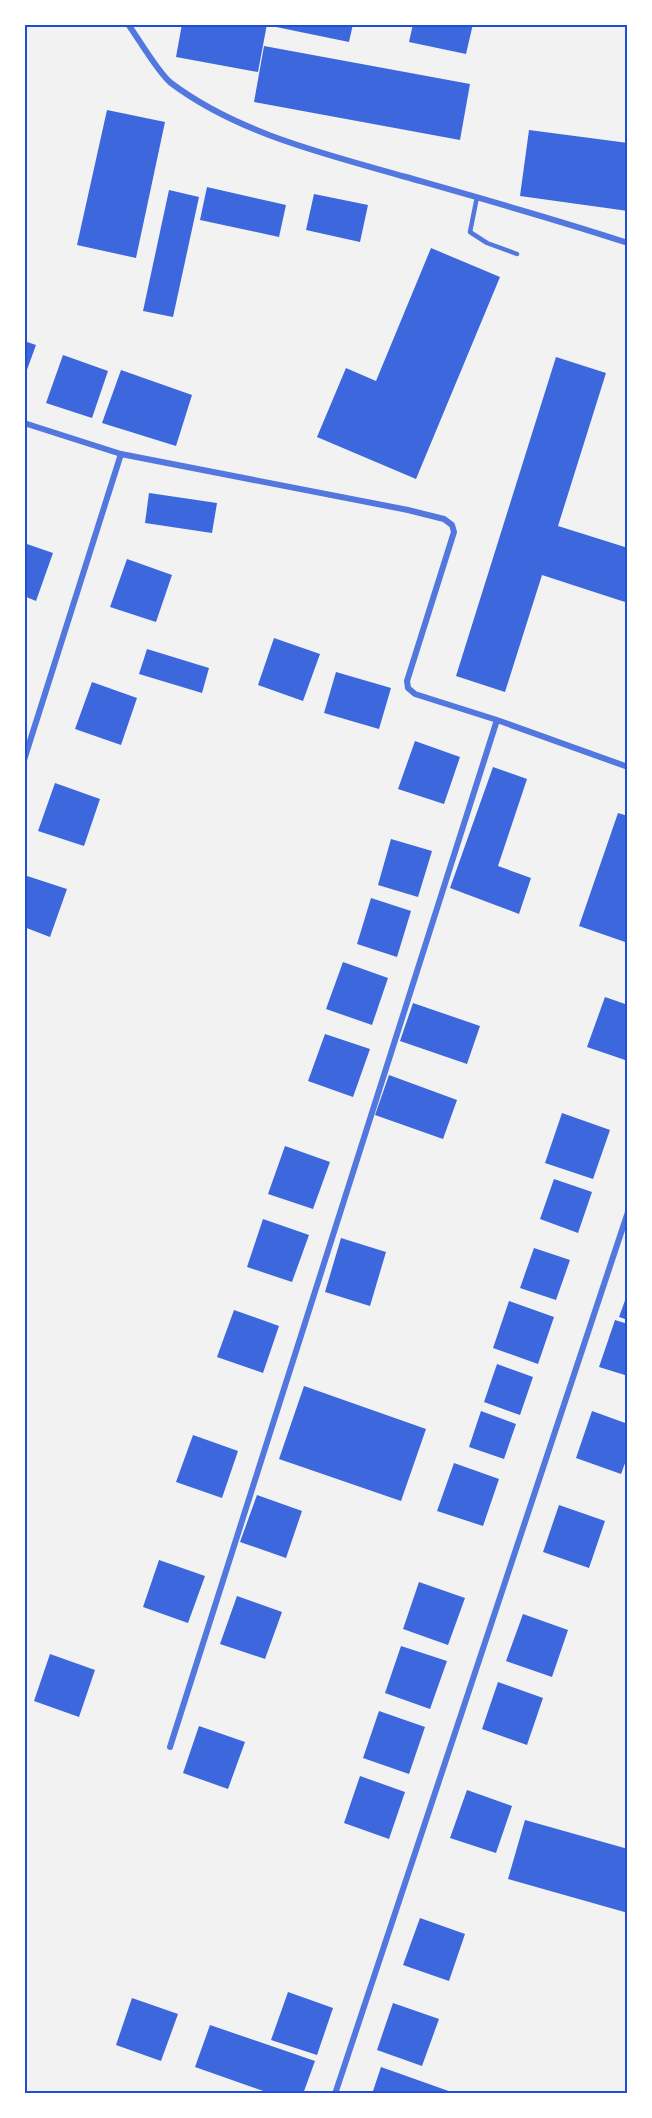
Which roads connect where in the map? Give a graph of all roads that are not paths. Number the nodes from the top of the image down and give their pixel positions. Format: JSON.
{"nodes":[{"id":1,"x":128,"y":24,"type":"edge"},
{"id":2,"x":477,"y":197,"type":"junction"},
{"id":3,"x":628,"y":243,"type":"edge"},
{"id":4,"x":517,"y":254,"type":"dead end"},
{"id":5,"x":24,"y":423,"type":"edge"},
{"id":6,"x":121,"y":454,"type":"junction"},
{"id":7,"x":497,"y":720,"type":"junction"},
{"id":8,"x":24,"y":760,"type":"edge"},
{"id":9,"x":628,"y":767,"type":"edge"},
{"id":10,"x":628,"y":1212,"type":"edge"},
{"id":11,"x":170,"y":1747,"type":"dead end"},
{"id":12,"x":335,"y":2094,"type":"edge"}],
"edges":[{"from":1,"to":2,"type":"street"},
{"from":2,"to":3,"type":"street"},
{"from":2,"to":4,"type":"lane"},
{"from":5,"to":6,"type":"street"},
{"from":6,"to":7,"type":"street"},
{"from":6,"to":8,"type":"street"},
{"from":7,"to":9,"type":"street"},
{"from":7,"to":11,"type":"street"},
{"from":10,"to":12,"type":"street"}]}
